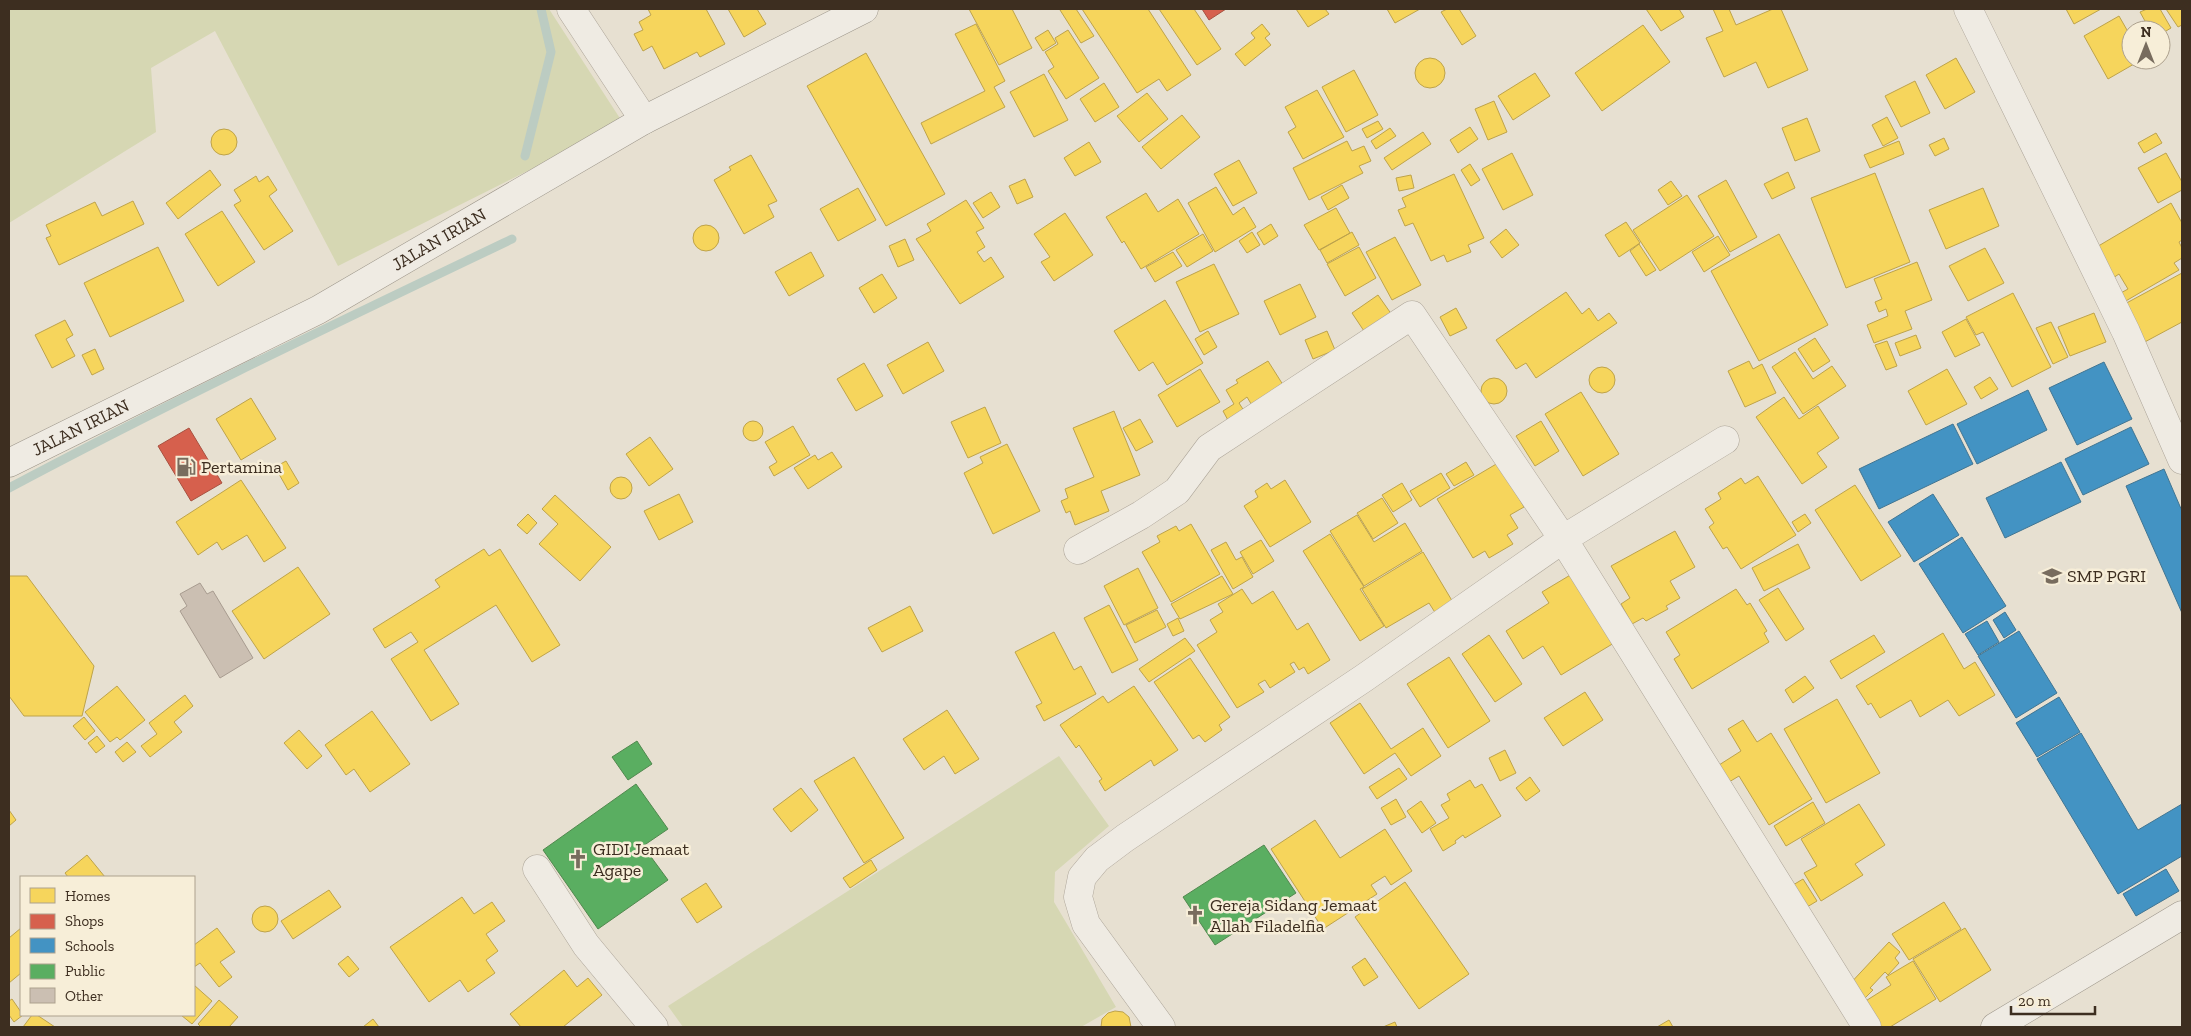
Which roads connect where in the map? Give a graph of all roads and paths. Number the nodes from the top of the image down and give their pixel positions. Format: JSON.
{"nodes":[{"id":1,"x":571,"y":9,"type":"edge"},
{"id":2,"x":864,"y":9,"type":"edge"},
{"id":3,"x":1968,"y":9,"type":"edge"},
{"id":4,"x":644,"y":120,"type":"junction"},
{"id":5,"x":1725,"y":440,"type":"dead end"},
{"id":6,"x":2182,"y":460,"type":"edge"},
{"id":7,"x":9,"y":463,"type":"edge"},
{"id":8,"x":1563,"y":539,"type":"junction"},
{"id":9,"x":1078,"y":550,"type":"dead end"},
{"id":10,"x":537,"y":869,"type":"dead end"},
{"id":11,"x":2182,"y":915,"type":"edge"},
{"id":12,"x":654,"y":1027,"type":"edge"},
{"id":13,"x":1161,"y":1027,"type":"edge"},
{"id":14,"x":1867,"y":1027,"type":"edge"},
{"id":15,"x":1995,"y":1027,"type":"edge"}],
"edges":[{"from":1,"to":4,"type":"street"},
{"from":2,"to":4,"type":"street","name":"JALAN IRIAN"},
{"from":3,"to":6,"type":"street"},
{"from":4,"to":7,"type":"street","name":"JALAN IRIAN"},
{"from":5,"to":8,"type":"street"},
{"from":8,"to":9,"type":"street"},
{"from":8,"to":13,"type":"street"},
{"from":8,"to":14,"type":"street"},
{"from":10,"to":12,"type":"street"},
{"from":11,"to":15,"type":"street"}]}
